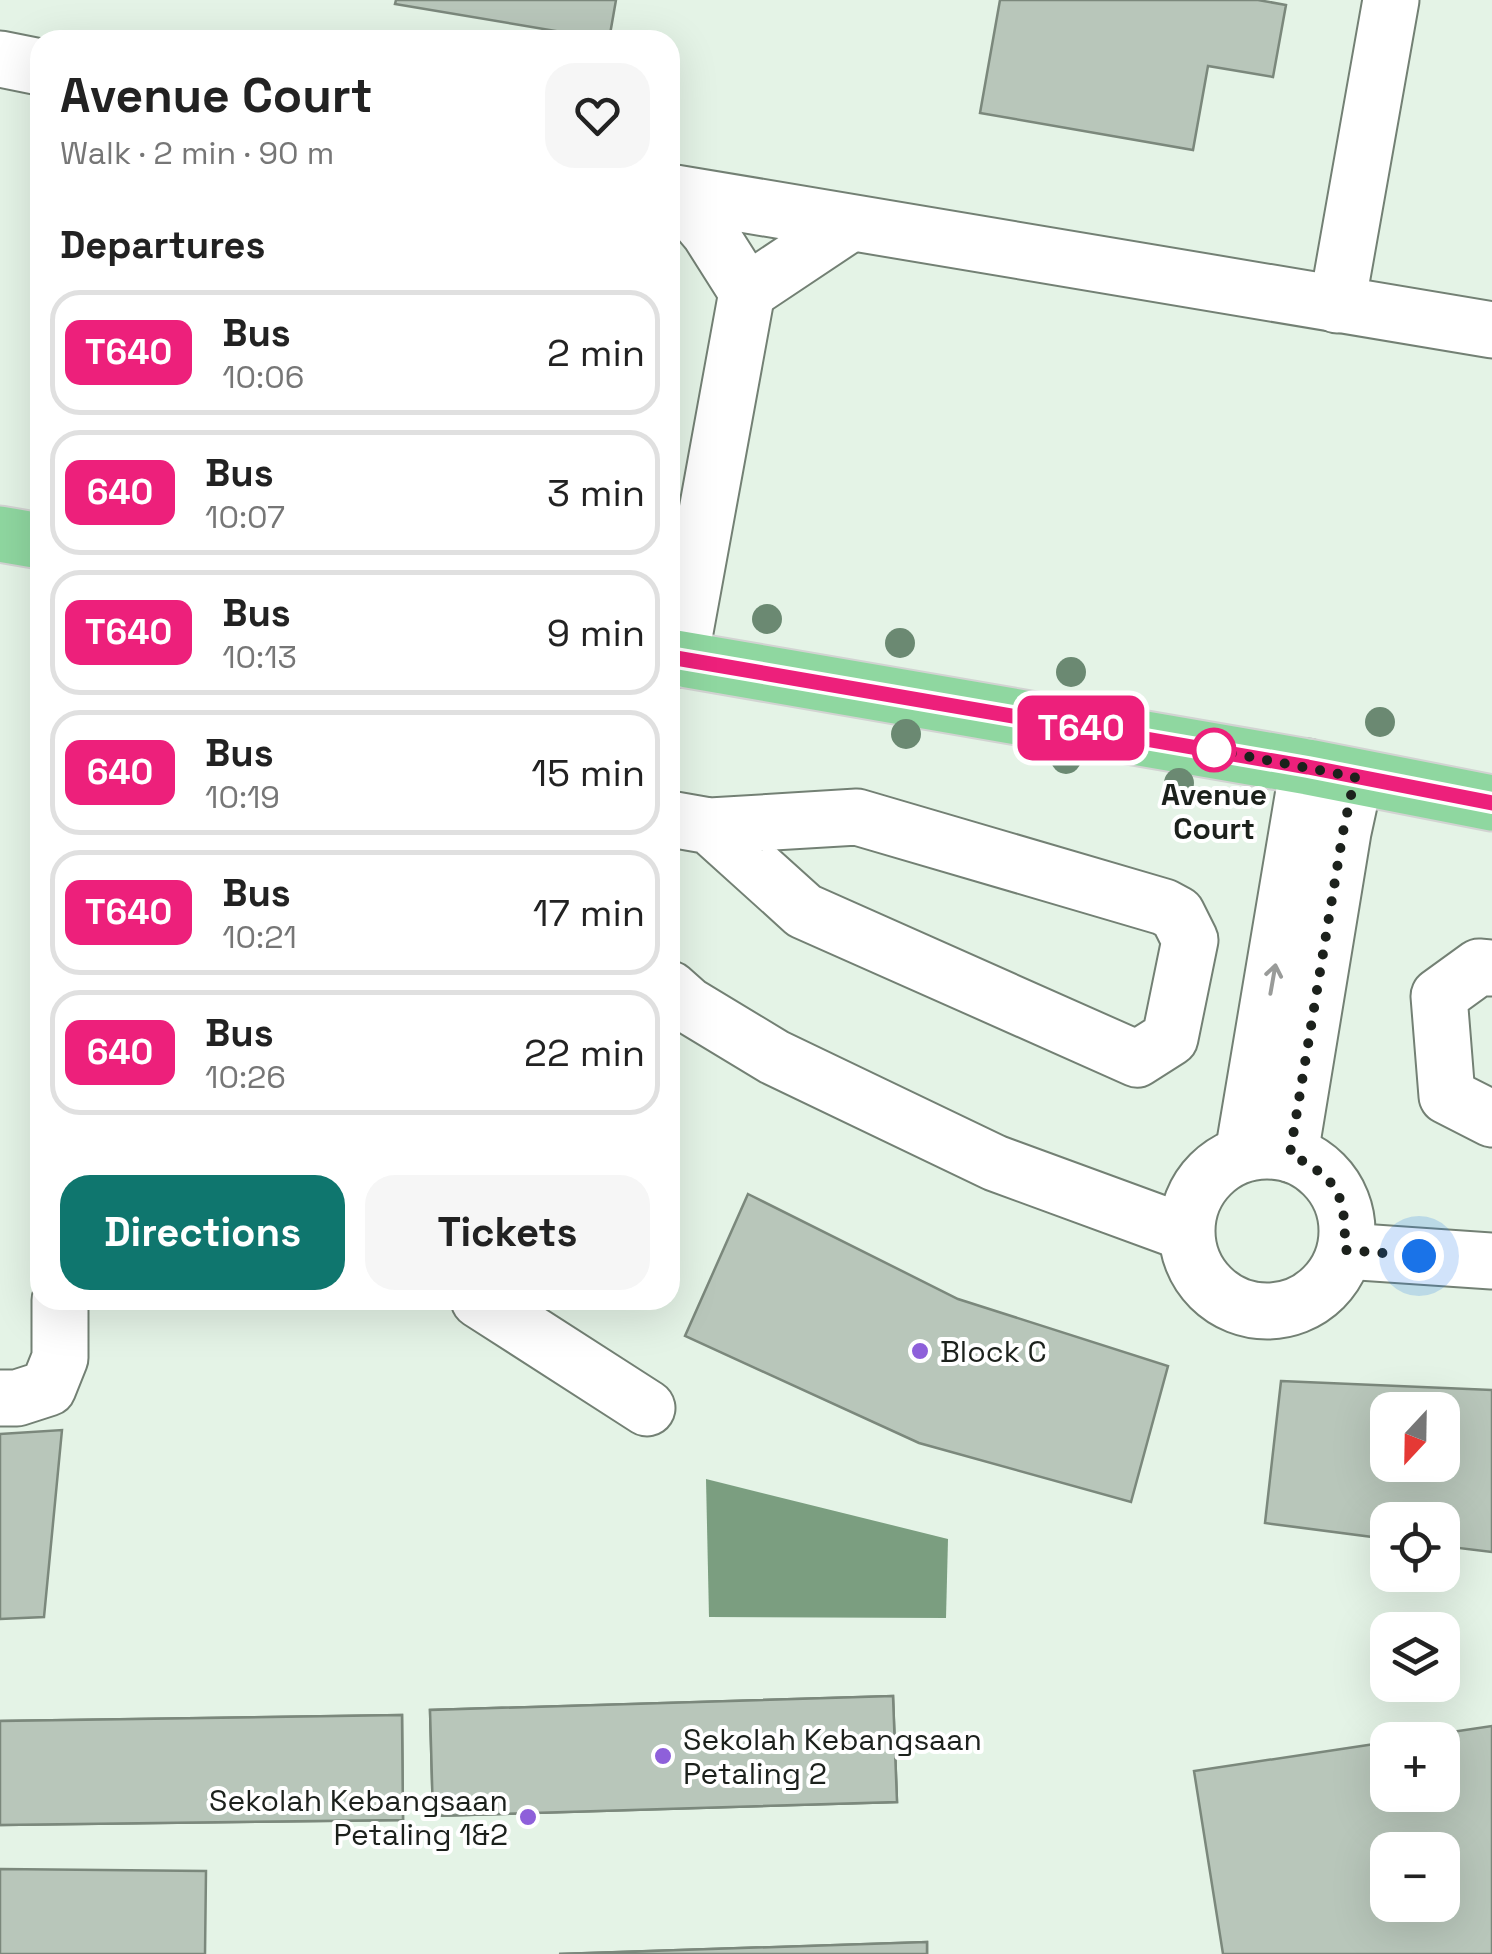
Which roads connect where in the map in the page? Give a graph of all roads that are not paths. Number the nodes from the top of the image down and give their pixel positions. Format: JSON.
{"nodes":[{"id":1,"x":1391,"y":0,"type":"edge"},
{"id":2,"x":0,"y":60,"type":"edge"},
{"id":3,"x":30,"y":66,"type":"edge"},
{"id":4,"x":680,"y":194,"type":"edge"},
{"id":5,"x":680,"y":200,"type":"edge"},
{"id":6,"x":849,"y":224,"type":"junction"},
{"id":7,"x":747,"y":292,"type":"junction"},
{"id":8,"x":1336,"y":304,"type":"junction"},
{"id":9,"x":1492,"y":330,"type":"edge"},
{"id":10,"x":0,"y":534,"type":"edge"},
{"id":11,"x":30,"y":539,"type":"edge"},
{"id":12,"x":680,"y":633,"type":"edge"},
{"id":13,"x":680,"y":659,"type":"edge"},
{"id":14,"x":1332,"y":772,"type":"junction"},
{"id":15,"x":1492,"y":802,"type":"edge"},
{"id":16,"x":690,"y":823,"type":"edge"},
{"id":17,"x":1492,"y":968,"type":"edge"},
{"id":18,"x":680,"y":998,"type":"edge"},
{"id":19,"x":1492,"y":1118,"type":"edge"},
{"id":20,"x":1266,"y":1154,"type":"junction"},
{"id":21,"x":1186,"y":1233,"type":"junction"},
{"id":22,"x":1345,"y":1250,"type":"junction"},
{"id":23,"x":1492,"y":1261,"type":"edge"},
{"id":24,"x":60,"y":1310,"type":"edge"},
{"id":25,"x":495,"y":1310,"type":"edge"},
{"id":26,"x":0,"y":1398,"type":"edge"},
{"id":27,"x":647,"y":1408,"type":"dead end"}],
"edges":[{"from":1,"to":8,"type":"street"},
{"from":2,"to":3,"type":"street"},
{"from":4,"to":6,"type":"street"},
{"from":5,"to":7,"type":"street"},
{"from":6,"to":7,"type":"street"},
{"from":6,"to":8,"type":"street"},
{"from":7,"to":12,"type":"street"},
{"from":8,"to":9,"type":"street"},
{"from":10,"to":11,"type":"main road"},
{"from":13,"to":14,"type":"main road"},
{"from":14,"to":15,"type":"main road"},
{"from":14,"to":20,"type":"street"},
{"from":16,"to":16,"type":"street"},
{"from":17,"to":19,"type":"street"},
{"from":18,"to":21,"type":"street"},
{"from":20,"to":21,"type":"street"},
{"from":20,"to":22,"type":"street"},
{"from":21,"to":22,"type":"street"},
{"from":22,"to":23,"type":"street"},
{"from":24,"to":26,"type":"street"},
{"from":25,"to":27,"type":"street"}]}
